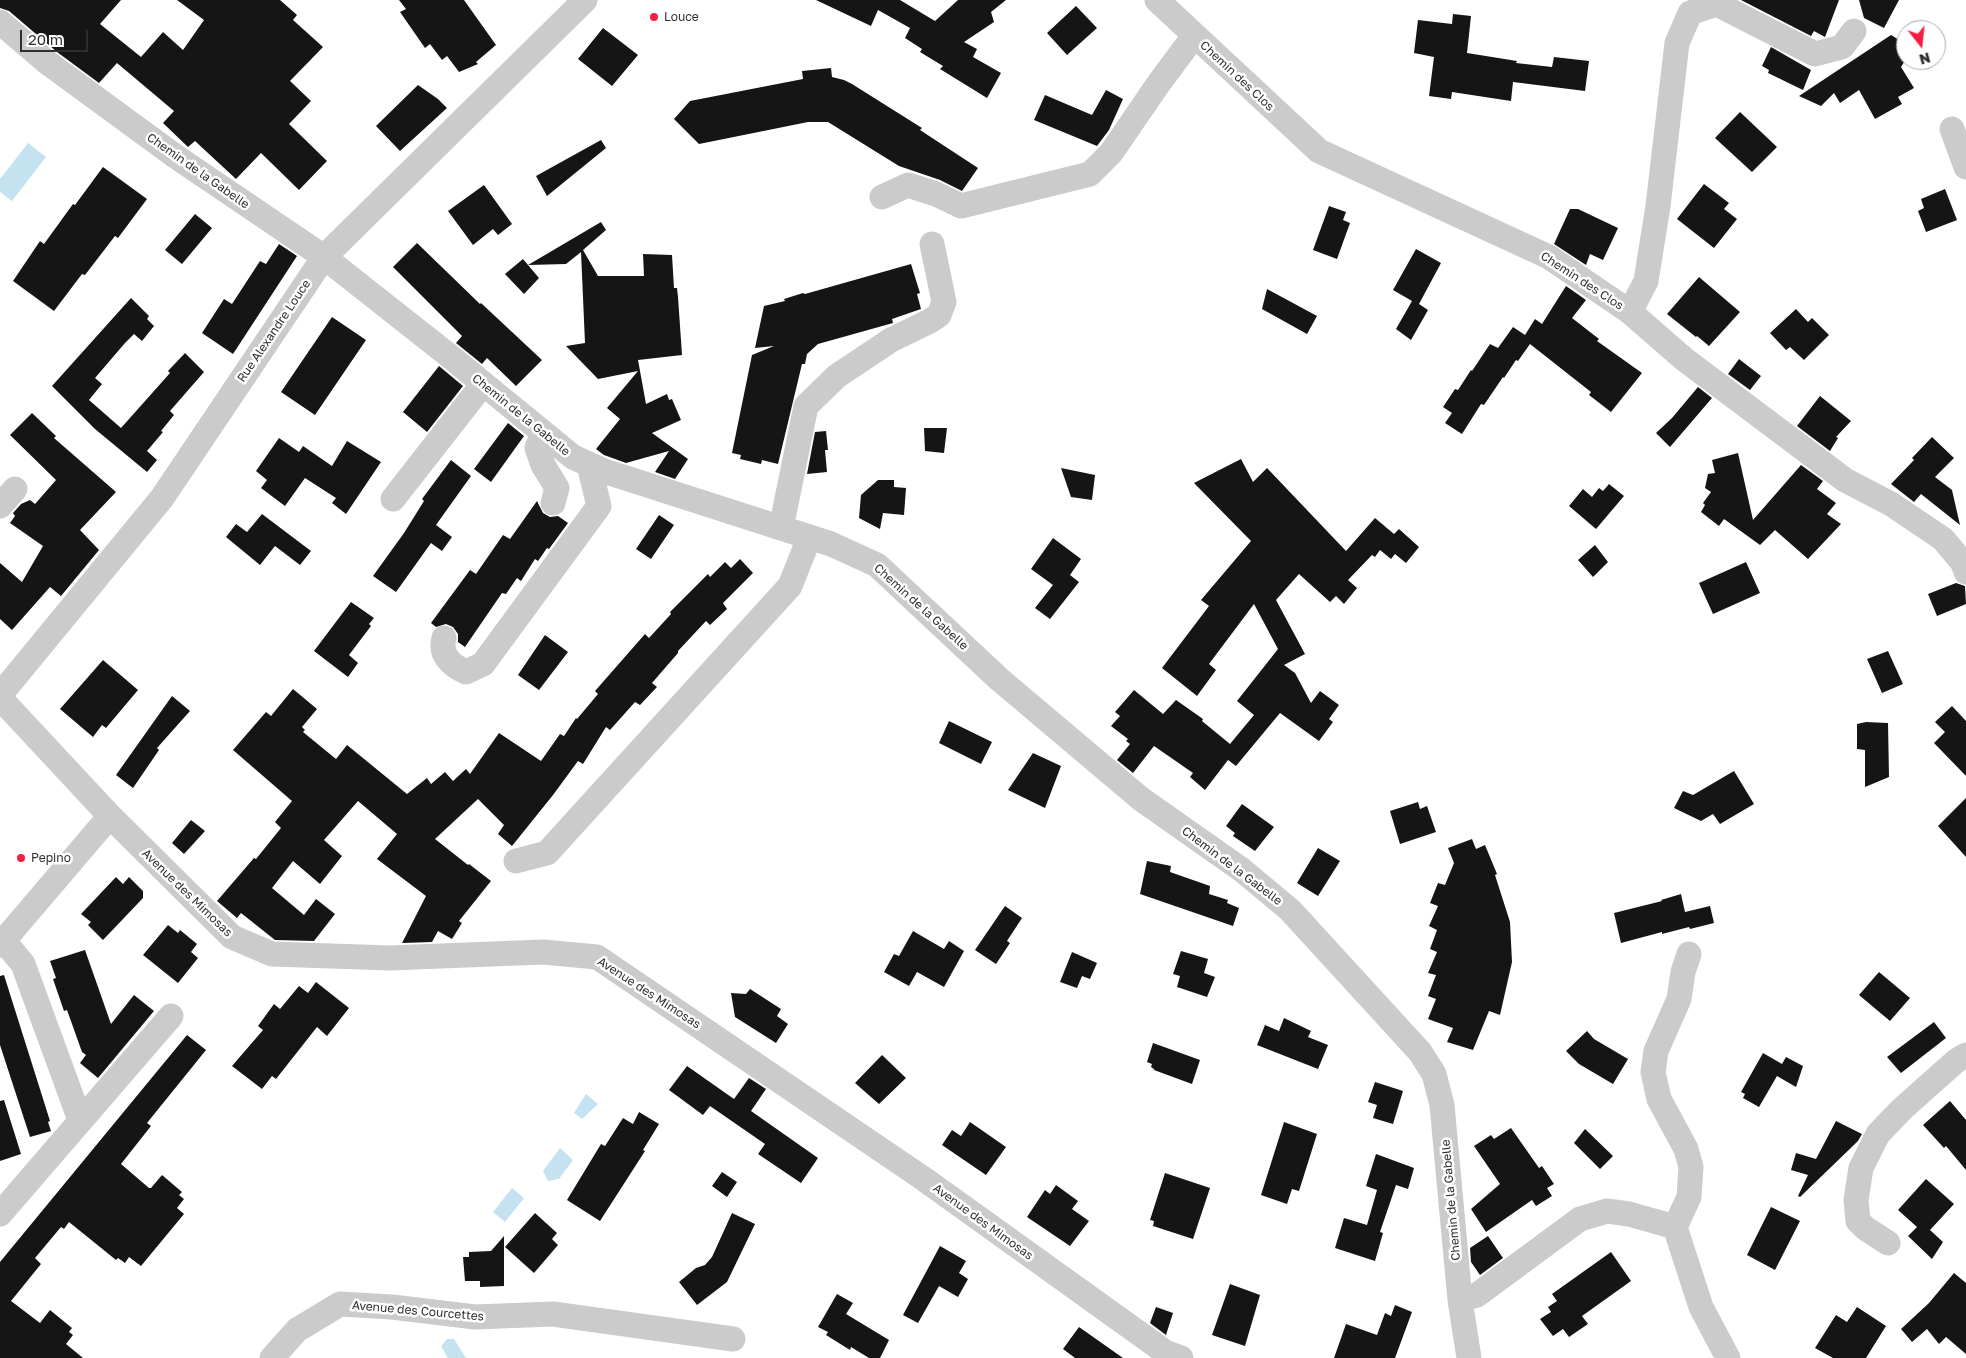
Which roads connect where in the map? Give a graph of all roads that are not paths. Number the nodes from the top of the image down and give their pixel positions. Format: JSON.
{"nodes":[{"id":1,"x":585,"y":0,"type":"edge"},
{"id":2,"x":1157,"y":0,"type":"edge"},
{"id":3,"x":0,"y":22,"type":"edge"},
{"id":4,"x":1854,"y":30,"type":"dead end"},
{"id":5,"x":1194,"y":36,"type":"junction"},
{"id":6,"x":1952,"y":129,"type":"dead end"},
{"id":7,"x":1966,"y":167,"type":"edge"},
{"id":8,"x":882,"y":197,"type":"dead end"},
{"id":9,"x":932,"y":244,"type":"dead end"},
{"id":10,"x":324,"y":257,"type":"junction"},
{"id":11,"x":1630,"y":312,"type":"junction"},
{"id":12,"x":483,"y":384,"type":"junction"},
{"id":13,"x":543,"y":433,"type":"junction"},
{"id":14,"x":589,"y":465,"type":"junction"},
{"id":15,"x":393,"y":499,"type":"dead end"},
{"id":16,"x":553,"y":503,"type":"dead end"},
{"id":17,"x":781,"y":528,"type":"junction"},
{"id":18,"x":809,"y":538,"type":"junction"},
{"id":19,"x":1966,"y":572,"type":"edge"},
{"id":20,"x":444,"y":638,"type":"dead end"},
{"id":21,"x":0,"y":696,"type":"edge"},
{"id":22,"x":110,"y":816,"type":"junction"},
{"id":23,"x":516,"y":861,"type":"dead end"},
{"id":24,"x":2,"y":943,"type":"edge"},
{"id":25,"x":1688,"y":954,"type":"dead end"},
{"id":26,"x":171,"y":1016,"type":"dead end"},
{"id":27,"x":1966,"y":1056,"type":"edge"},
{"id":28,"x":80,"y":1120,"type":"junction"},
{"id":29,"x":0,"y":1213,"type":"edge"},
{"id":30,"x":1675,"y":1228,"type":"junction"},
{"id":31,"x":1888,"y":1242,"type":"dead end"},
{"id":32,"x":1460,"y":1300,"type":"junction"},
{"id":33,"x":733,"y":1339,"type":"dead end"},
{"id":34,"x":272,"y":1358,"type":"edge"},
{"id":35,"x":1181,"y":1358,"type":"edge"},
{"id":36,"x":1469,"y":1358,"type":"edge"},
{"id":37,"x":1728,"y":1358,"type":"edge"}],
"edges":[{"from":1,"to":10,"type":"street","name":"Rue Alexandre Louce"},
{"from":2,"to":5,"type":"street","name":"Chemin des Clos"},
{"from":3,"to":10,"type":"street","name":"Chemin de la Gabelle"},
{"from":4,"to":11,"type":"street"},
{"from":5,"to":8,"type":"street"},
{"from":5,"to":11,"type":"street","name":"Chemin des Clos"},
{"from":6,"to":7,"type":"street"},
{"from":9,"to":17,"type":"street"},
{"from":10,"to":12,"type":"street","name":"Chemin de la Gabelle"},
{"from":10,"to":21,"type":"street","name":"Rue Alexandre Louce"},
{"from":11,"to":19,"type":"street","name":"Chemin des Clos"},
{"from":12,"to":13,"type":"street","name":"Chemin de la Gabelle"},
{"from":12,"to":15,"type":"street"},
{"from":13,"to":14,"type":"street","name":"Chemin de la Gabelle"},
{"from":13,"to":16,"type":"street"},
{"from":14,"to":17,"type":"street","name":"Chemin de la Gabelle"},
{"from":14,"to":20,"type":"street"},
{"from":17,"to":18,"type":"street","name":"Chemin de la Gabelle"},
{"from":18,"to":23,"type":"street"},
{"from":18,"to":32,"type":"street","name":"Chemin de la Gabelle"},
{"from":21,"to":22,"type":"street","name":"Avenue des Mimosas"},
{"from":22,"to":24,"type":"street"},
{"from":22,"to":35,"type":"street","name":"Avenue des Mimosas"},
{"from":24,"to":28,"type":"street"},
{"from":25,"to":30,"type":"street"},
{"from":26,"to":28,"type":"street"},
{"from":27,"to":31,"type":"street"},
{"from":28,"to":29,"type":"street"},
{"from":30,"to":32,"type":"street"},
{"from":30,"to":37,"type":"street"},
{"from":32,"to":36,"type":"street","name":"Chemin de la Gabelle"},
{"from":33,"to":34,"type":"street","name":"Avenue des Courcettes"}]}
